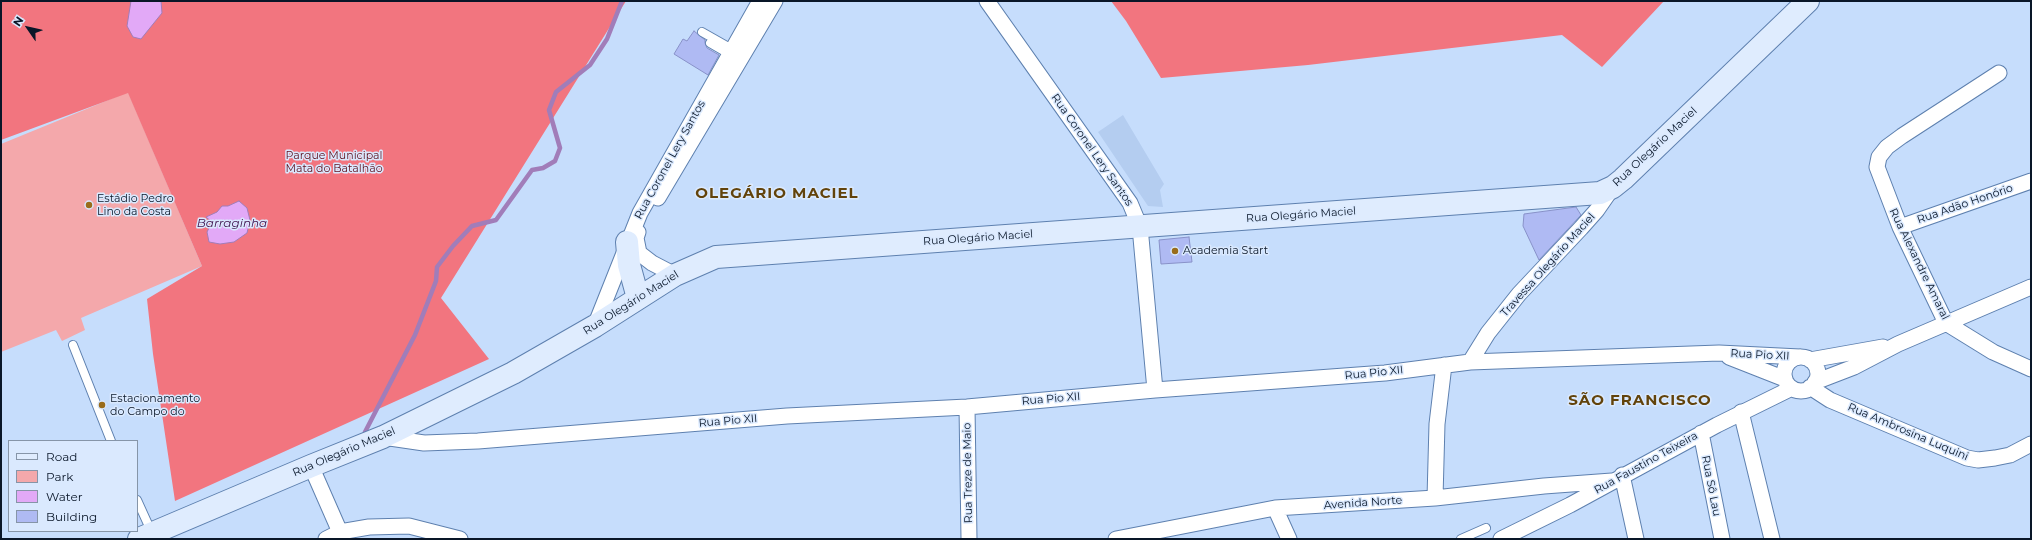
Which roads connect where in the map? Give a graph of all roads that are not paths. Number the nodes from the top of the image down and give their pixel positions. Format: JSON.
{"nodes":[{"id":1,"x":760,"y":1,"type":"edge"},
{"id":2,"x":775,"y":1,"type":"edge"},
{"id":3,"x":987,"y":1,"type":"edge"},
{"id":4,"x":1808,"y":1,"type":"edge"},
{"id":5,"x":702,"y":32,"type":"dead end"},
{"id":6,"x":710,"y":43,"type":"dead end"},
{"id":7,"x":731,"y":52,"type":"junction"},
{"id":8,"x":1999,"y":73,"type":"dead end"},
{"id":9,"x":2031,"y":181,"type":"edge"},
{"id":10,"x":1613,"y":187,"type":"junction"},
{"id":11,"x":1900,"y":226,"type":"junction"},
{"id":12,"x":1140,"y":227,"type":"junction"},
{"id":13,"x":634,"y":235,"type":"junction"},
{"id":14,"x":675,"y":274,"type":"junction"},
{"id":15,"x":2031,"y":288,"type":"edge"},
{"id":16,"x":638,"y":298,"type":"junction"},
{"id":17,"x":1946,"y":323,"type":"junction"},
{"id":18,"x":595,"y":326,"type":"junction"},
{"id":19,"x":1898,"y":344,"type":"junction"},
{"id":20,"x":74,"y":345,"type":"dead end"},
{"id":21,"x":1719,"y":353,"type":"junction"},
{"id":22,"x":1805,"y":359,"type":"junction"},
{"id":23,"x":1470,"y":362,"type":"junction"},
{"id":24,"x":1444,"y":364,"type":"junction"},
{"id":25,"x":2031,"y":369,"type":"edge"},
{"id":26,"x":1788,"y":384,"type":"junction"},
{"id":27,"x":1813,"y":385,"type":"junction"},
{"id":28,"x":1155,"y":390,"type":"junction"},
{"id":29,"x":967,"y":407,"type":"junction"},
{"id":30,"x":1741,"y":412,"type":"junction"},
{"id":31,"x":1701,"y":433,"type":"junction"},
{"id":32,"x":383,"y":438,"type":"junction"},
{"id":33,"x":111,"y":440,"type":"edge"},
{"id":34,"x":2031,"y":444,"type":"edge"},
{"id":35,"x":311,"y":466,"type":"junction"},
{"id":36,"x":1617,"y":478,"type":"junction"},
{"id":37,"x":1435,"y":498,"type":"junction"},
{"id":38,"x":138,"y":504,"type":"edge"},
{"id":39,"x":1275,"y":508,"type":"junction"},
{"id":40,"x":1486,"y":528,"type":"dead end"},
{"id":41,"x":1529,"y":533,"type":"edge"},
{"id":42,"x":145,"y":536,"type":"edge"},
{"id":43,"x":342,"y":536,"type":"edge"},
{"id":44,"x":326,"y":539,"type":"edge"},
{"id":45,"x":460,"y":539,"type":"edge"},
{"id":46,"x":969,"y":539,"type":"edge"},
{"id":47,"x":1116,"y":539,"type":"edge"},
{"id":48,"x":1289,"y":539,"type":"edge"},
{"id":49,"x":1461,"y":539,"type":"edge"},
{"id":50,"x":1501,"y":539,"type":"edge"},
{"id":51,"x":1636,"y":539,"type":"edge"},
{"id":52,"x":1722,"y":539,"type":"edge"},
{"id":53,"x":1772,"y":539,"type":"edge"}],
"edges":[{"from":1,"to":7,"type":"street","name":"Rua Coronel Lery Santos"},
{"from":2,"to":13,"type":"street","name":"Rua Coronel Lery Santos"},
{"from":3,"to":12,"type":"street","name":"Rua Coronel Lery Santos"},
{"from":4,"to":10,"type":"street","name":"Rua Olegário Maciel"},
{"from":5,"to":7,"type":"lane"},
{"from":6,"to":7,"type":"lane"},
{"from":7,"to":13,"type":"street","name":"Rua Coronel Lery Santos"},
{"from":8,"to":11,"type":"street","name":"Rua Alexandre Amaral"},
{"from":9,"to":11,"type":"street","name":"Rua Adão Honório"},
{"from":10,"to":12,"type":"street","name":"Rua Olegário Maciel"},
{"from":10,"to":23,"type":"street","name":"Travessa Olegário Maciel"},
{"from":11,"to":17,"type":"street","name":"Rua Alexandre Amaral"},
{"from":12,"to":14,"type":"street","name":"Rua Olegário Maciel"},
{"from":12,"to":28,"type":"street","name":"Rua Coronel Lery Santos"},
{"from":13,"to":14,"type":"street"},
{"from":13,"to":16,"type":"street"},
{"from":13,"to":18,"type":"street","name":"Rua Coronel Lery Santos"},
{"from":14,"to":16,"type":"street","name":"Rua Olegário Maciel"},
{"from":15,"to":17,"type":"street"},
{"from":16,"to":18,"type":"street","name":"Rua Olegário Maciel"},
{"from":17,"to":19,"type":"street"},
{"from":17,"to":25,"type":"street","name":"Rua Alexandre Amaral"},
{"from":18,"to":32,"type":"street","name":"Rua Olegário Maciel"},
{"from":19,"to":22,"type":"street"},
{"from":19,"to":27,"type":"street"},
{"from":20,"to":33,"type":"lane"},
{"from":21,"to":22,"type":"street","name":"Rua Pio XII"},
{"from":21,"to":23,"type":"street","name":"Rua Pio XII"},
{"from":21,"to":26,"type":"street","name":"Rua Pio XII"},
{"from":22,"to":26,"type":"street"},
{"from":22,"to":27,"type":"street"},
{"from":23,"to":24,"type":"street","name":"Rua Pio XII"},
{"from":24,"to":28,"type":"street","name":"Rua Pio XII"},
{"from":24,"to":37,"type":"street"},
{"from":26,"to":27,"type":"street"},
{"from":26,"to":30,"type":"street","name":"Rua Faustino Teixeira"},
{"from":27,"to":34,"type":"street","name":"Rua Ambrosina Luquini"},
{"from":28,"to":29,"type":"street","name":"Rua Pio XII"},
{"from":29,"to":32,"type":"street","name":"Rua Pio XII"},
{"from":29,"to":46,"type":"street","name":"Rua Treze de Maio"},
{"from":30,"to":31,"type":"street","name":"Rua Faustino Teixeira"},
{"from":30,"to":53,"type":"street"},
{"from":31,"to":36,"type":"street","name":"Rua Faustino Teixeira"},
{"from":31,"to":52,"type":"street","name":"Rua Sô Lau"},
{"from":32,"to":35,"type":"street","name":"Rua Olegário Maciel"},
{"from":35,"to":42,"type":"street","name":"Rua Olegário Maciel"},
{"from":35,"to":43,"type":"street"},
{"from":36,"to":37,"type":"street","name":"Avenida Norte"},
{"from":36,"to":41,"type":"street","name":"Rua Faustino Teixeira"},
{"from":36,"to":51,"type":"street"},
{"from":37,"to":39,"type":"street","name":"Avenida Norte"},
{"from":38,"to":42,"type":"lane"},
{"from":39,"to":47,"type":"street","name":"Avenida Norte"},
{"from":39,"to":48,"type":"street"},
{"from":40,"to":49,"type":"lane"},
{"from":41,"to":50,"type":"street","name":"Rua Faustino Teixeira"},
{"from":43,"to":44,"type":"street"},
{"from":43,"to":45,"type":"street"}]}
